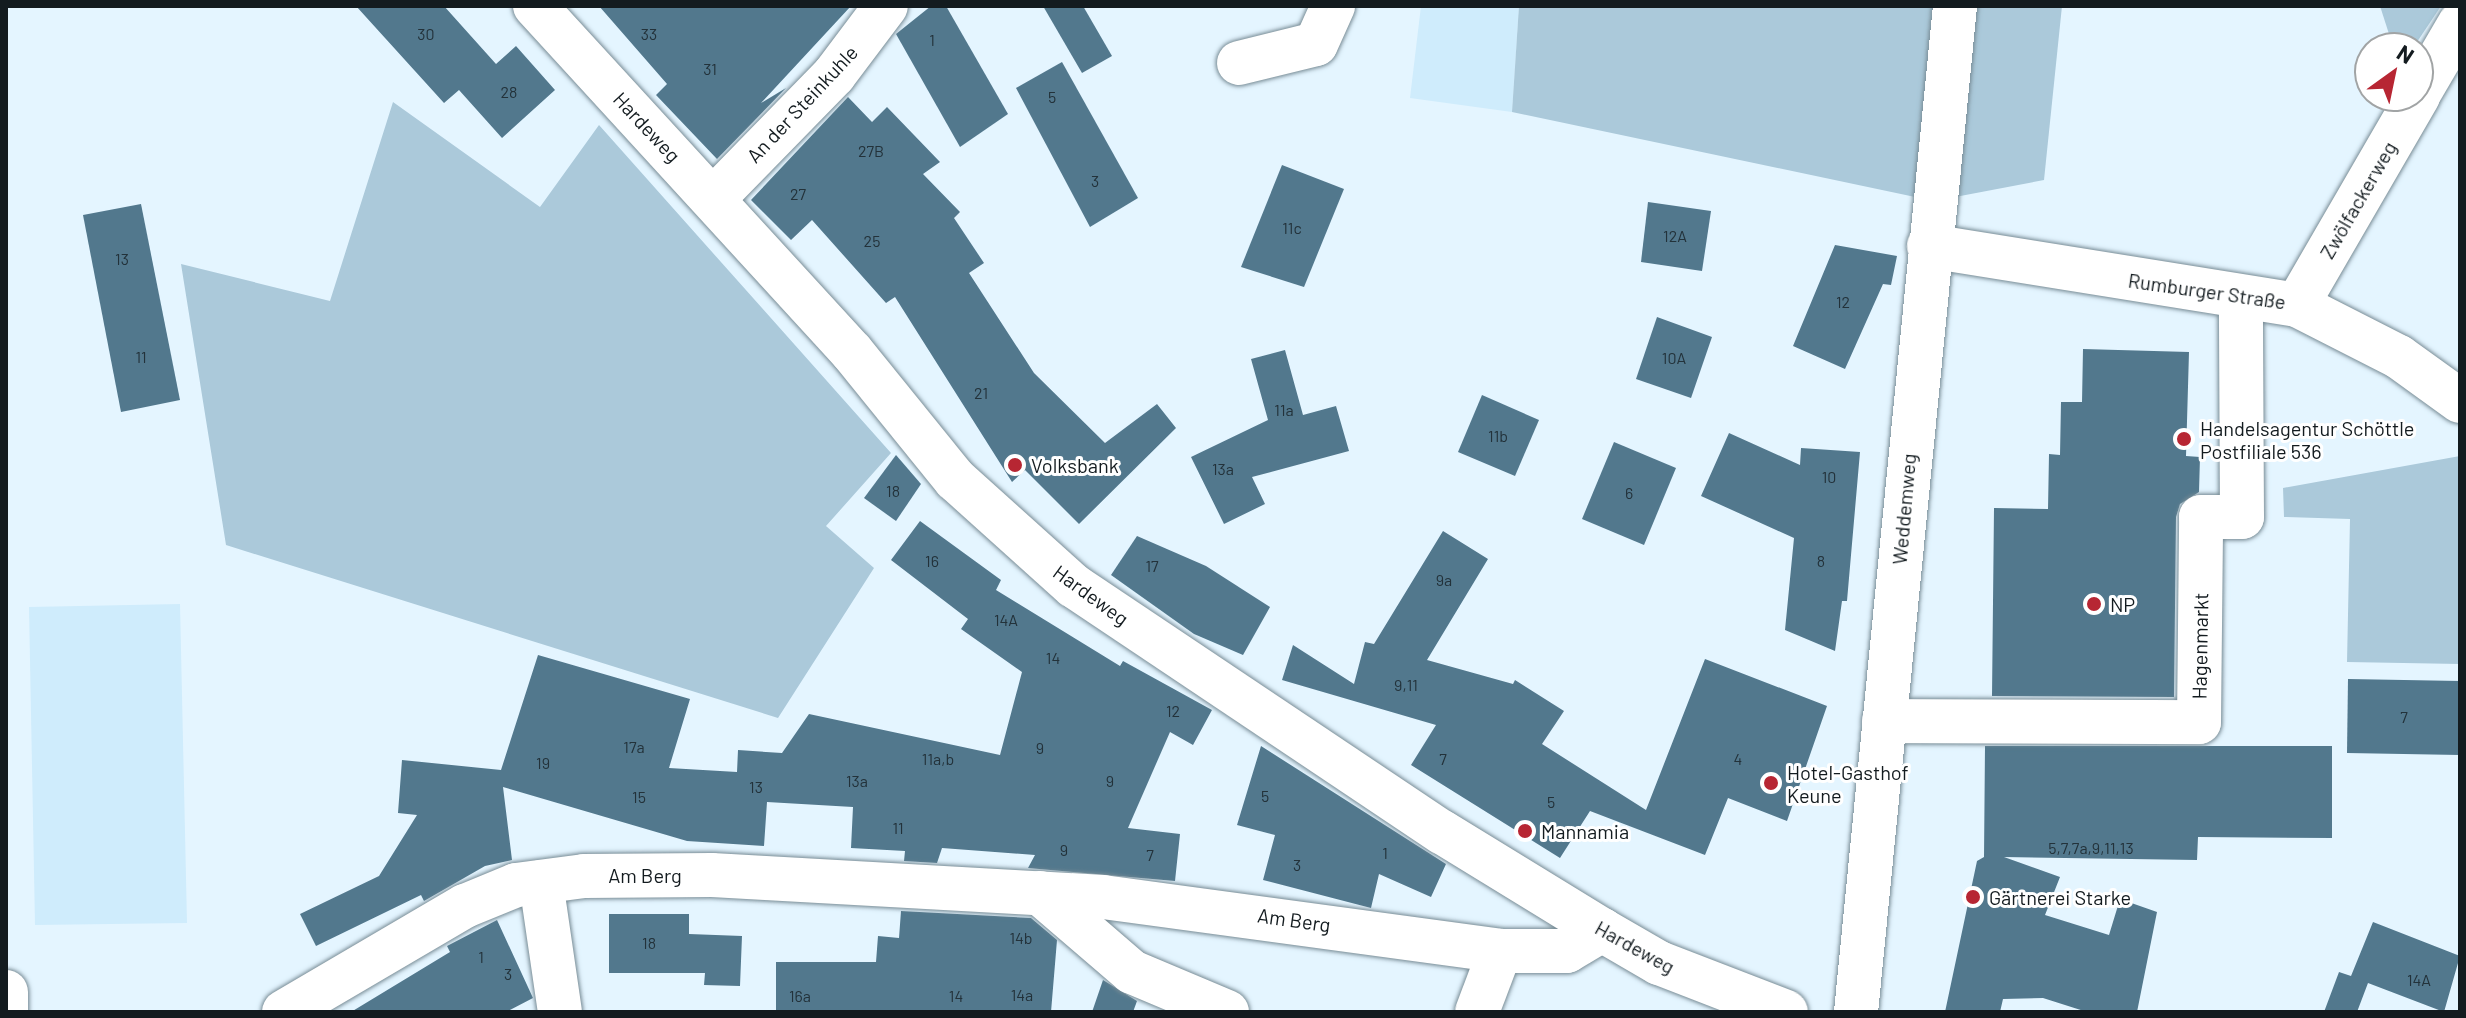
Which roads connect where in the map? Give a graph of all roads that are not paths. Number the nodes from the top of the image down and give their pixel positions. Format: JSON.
{"nodes":[{"id":1,"x":535,"y":6,"type":"edge"},
{"id":2,"x":886,"y":6,"type":"edge"},
{"id":3,"x":1333,"y":6,"type":"edge"},
{"id":4,"x":1955,"y":6,"type":"edge"},
{"id":5,"x":2460,"y":23,"type":"edge"},
{"id":6,"x":1239,"y":63,"type":"dead end"},
{"id":7,"x":2434,"y":68,"type":"edge"},
{"id":8,"x":2409,"y":112,"type":"edge"},
{"id":9,"x":714,"y":198,"type":"junction"},
{"id":10,"x":1929,"y":246,"type":"junction"},
{"id":11,"x":2241,"y":297,"type":"junction"},
{"id":12,"x":2297,"y":305,"type":"junction"},
{"id":13,"x":2460,"y":401,"type":"edge"},
{"id":14,"x":1884,"y":721,"type":"junction"},
{"id":15,"x":541,"y":882,"type":"junction"},
{"id":16,"x":1040,"y":893,"type":"junction"},
{"id":17,"x":1602,"y":930,"type":"junction"},
{"id":18,"x":1500,"y":951,"type":"junction"},
{"id":19,"x":6,"y":992,"type":"edge"},
{"id":20,"x":6,"y":1012,"type":"edge"},
{"id":21,"x":284,"y":1012,"type":"edge"},
{"id":22,"x":560,"y":1012,"type":"edge"},
{"id":23,"x":1227,"y":1012,"type":"edge"},
{"id":24,"x":1477,"y":1012,"type":"edge"},
{"id":25,"x":1786,"y":1012,"type":"edge"},
{"id":26,"x":1856,"y":1012,"type":"edge"}],
"edges":[{"from":1,"to":9,"type":"street","name":"Hardeweg"},
{"from":2,"to":9,"type":"street","name":"An der Steinkuhle"},
{"from":3,"to":6,"type":"street"},
{"from":4,"to":10,"type":"street","name":"Weddemweg"},
{"from":5,"to":7,"type":"street","name":"Zwölfackerweg"},
{"from":8,"to":12,"type":"street","name":"Zwölfackerweg"},
{"from":9,"to":17,"type":"street","name":"Hardeweg"},
{"from":10,"to":11,"type":"street","name":"Rumburger Straße"},
{"from":10,"to":14,"type":"street","name":"Weddemweg"},
{"from":11,"to":12,"type":"street","name":"Rumburger Straße"},
{"from":11,"to":14,"type":"street","name":"Hagenmarkt"},
{"from":12,"to":13,"type":"street","name":"Rumburger Straße"},
{"from":14,"to":26,"type":"street","name":"Weddemweg"},
{"from":15,"to":16,"type":"street","name":"Am Berg"},
{"from":15,"to":21,"type":"street","name":"Am Berg"},
{"from":15,"to":22,"type":"street"},
{"from":16,"to":18,"type":"street","name":"Am Berg"},
{"from":16,"to":23,"type":"street"},
{"from":17,"to":18,"type":"street","name":"Am Berg"},
{"from":17,"to":25,"type":"street","name":"Hardeweg"},
{"from":18,"to":24,"type":"street"},
{"from":19,"to":20,"type":"street"}]}
